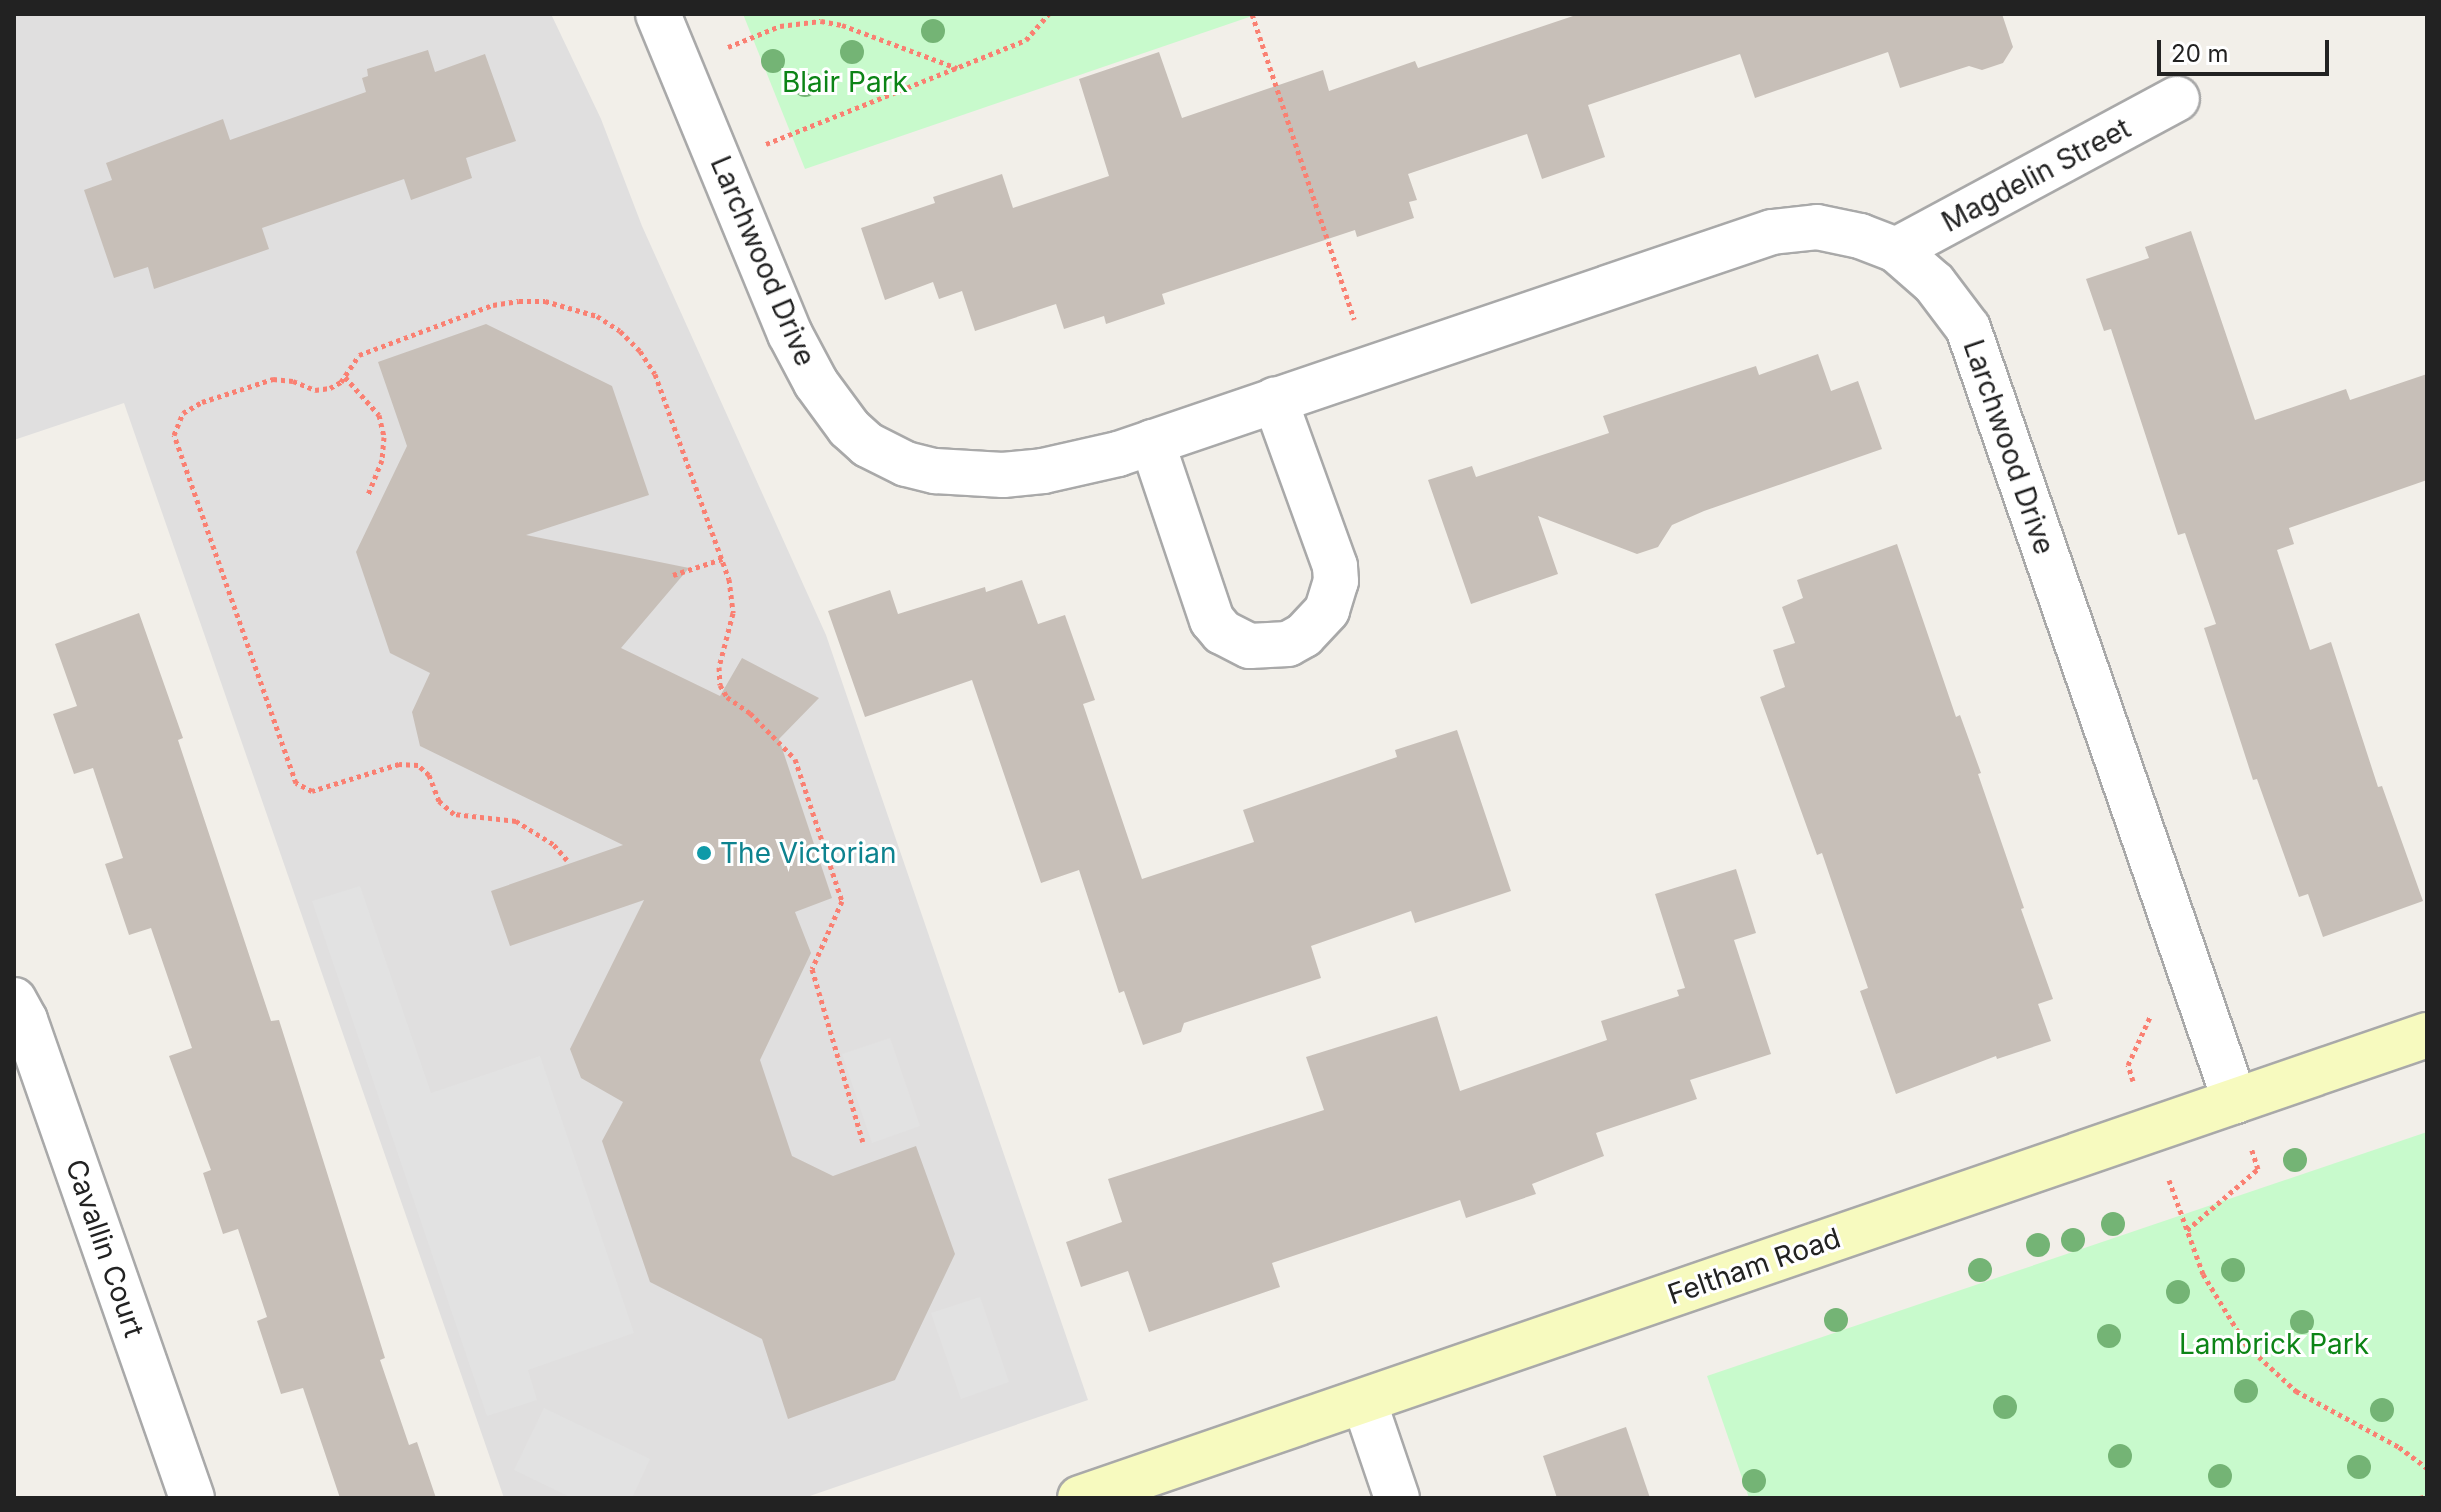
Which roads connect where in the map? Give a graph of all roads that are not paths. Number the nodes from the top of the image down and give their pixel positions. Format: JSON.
{"nodes":[{"id":1,"x":658,"y":14,"type":"edge"},
{"id":2,"x":2177,"y":99,"type":"dead end"},
{"id":3,"x":1896,"y":250,"type":"junction"},
{"id":4,"x":1275,"y":400,"type":"junction"},
{"id":5,"x":1152,"y":442,"type":"junction"},
{"id":6,"x":14,"y":1000,"type":"edge"},
{"id":7,"x":2427,"y":1035,"type":"edge"},
{"id":8,"x":2235,"y":1101,"type":"junction"},
{"id":9,"x":1364,"y":1401,"type":"junction"},
{"id":10,"x":192,"y":1498,"type":"edge"},
{"id":11,"x":1080,"y":1498,"type":"edge"},
{"id":12,"x":1397,"y":1498,"type":"edge"}],
"edges":[{"from":1,"to":5,"type":"street","name":"Larchwood Drive"},
{"from":2,"to":3,"type":"street","name":"Magdelin Street"},
{"from":3,"to":4,"type":"street","name":"Larchwood Drive"},
{"from":3,"to":8,"type":"street","name":"Larchwood Drive"},
{"from":4,"to":5,"type":"street","name":"Larchwood Drive"},
{"from":4,"to":5,"type":"street"},
{"from":6,"to":10,"type":"street","name":"Cavallin Court"},
{"from":7,"to":8,"type":"street","name":"Feltham Road"},
{"from":8,"to":9,"type":"street","name":"Feltham Road"},
{"from":9,"to":11,"type":"street","name":"Feltham Road"},
{"from":9,"to":12,"type":"street"}]}
